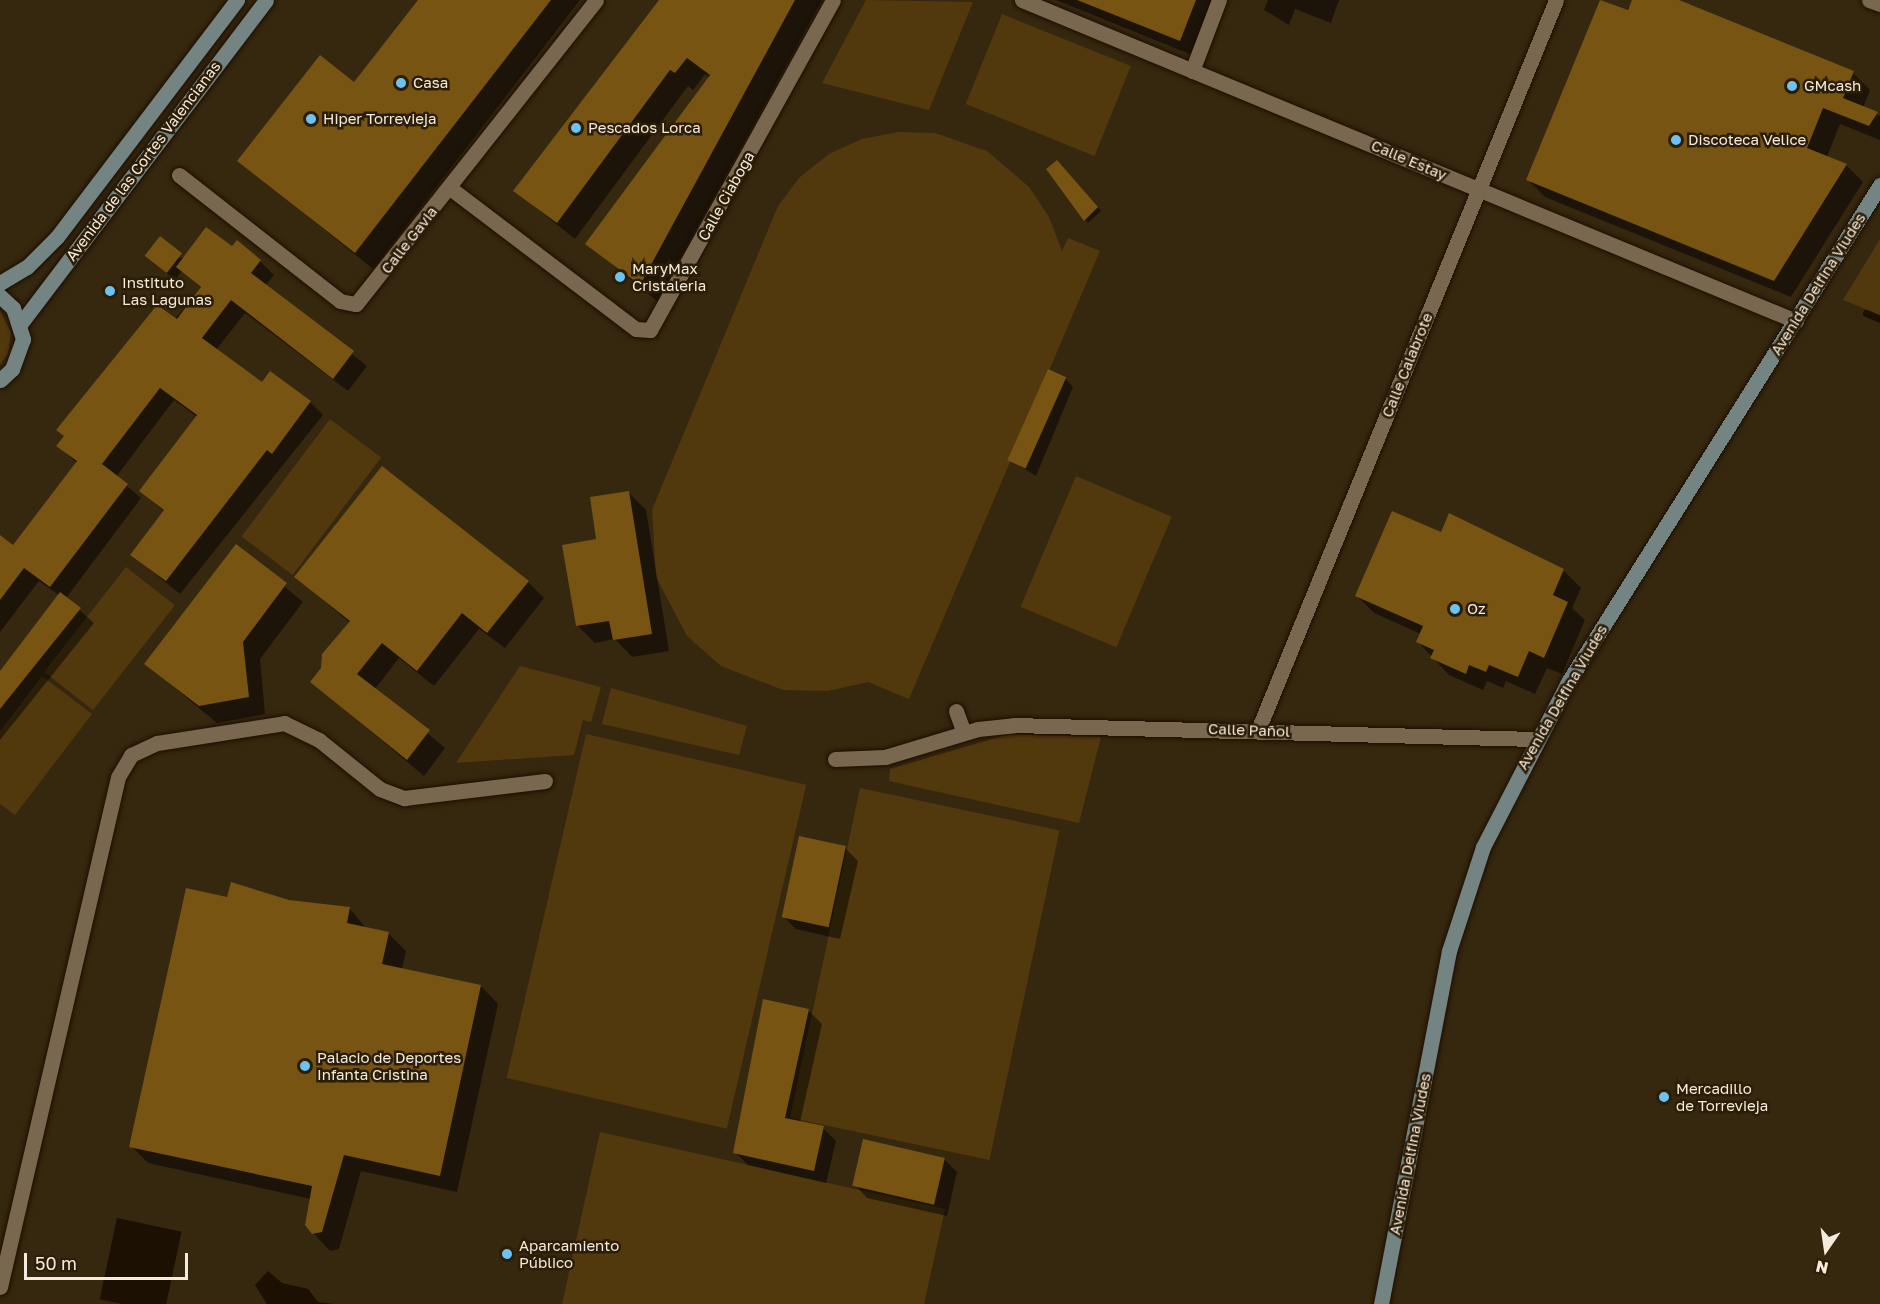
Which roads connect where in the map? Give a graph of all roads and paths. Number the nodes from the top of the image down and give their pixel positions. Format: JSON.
{"nodes":[{"id":1,"x":237,"y":0,"type":"edge"},
{"id":2,"x":266,"y":0,"type":"edge"},
{"id":3,"x":596,"y":0,"type":"edge"},
{"id":4,"x":833,"y":0,"type":"edge"},
{"id":5,"x":1022,"y":0,"type":"edge"},
{"id":6,"x":1219,"y":0,"type":"edge"},
{"id":7,"x":1556,"y":0,"type":"edge"},
{"id":8,"x":1869,"y":0,"type":"edge"},
{"id":9,"x":1880,"y":4,"type":"edge"},
{"id":10,"x":1192,"y":71,"type":"junction"},
{"id":11,"x":179,"y":175,"type":"dead end"},
{"id":12,"x":1880,"y":185,"type":"edge"},
{"id":13,"x":450,"y":188,"type":"junction"},
{"id":14,"x":1479,"y":190,"type":"junction"},
{"id":15,"x":0,"y":283,"type":"edge"},
{"id":16,"x":0,"y":296,"type":"edge"},
{"id":17,"x":1796,"y":321,"type":"junction"},
{"id":18,"x":21,"y":323,"type":"junction"},
{"id":19,"x":0,"y":380,"type":"edge"},
{"id":20,"x":956,"y":711,"type":"dead end"},
{"id":21,"x":1258,"y":730,"type":"junction"},
{"id":22,"x":964,"y":732,"type":"junction"},
{"id":23,"x":1534,"y":739,"type":"junction"},
{"id":24,"x":835,"y":759,"type":"dead end"},
{"id":25,"x":545,"y":781,"type":"dead end"},
{"id":26,"x":0,"y":1287,"type":"edge"},
{"id":27,"x":1381,"y":1304,"type":"edge"}],
"edges":[{"from":1,"to":15,"type":"street","name":"Avenida de las Cortes Valencianas"},
{"from":2,"to":18,"type":"street","name":"Avenida de las Cortes Valencianas"},
{"from":3,"to":13,"type":"street","name":"Calle Gavia"},
{"from":4,"to":13,"type":"street","name":"Calle Ciaboga"},
{"from":5,"to":10,"type":"street","name":"Calle Estay"},
{"from":6,"to":10,"type":"street"},
{"from":7,"to":14,"type":"street","name":"Calle Calabrote"},
{"from":8,"to":9,"type":"street"},
{"from":10,"to":14,"type":"street","name":"Calle Estay"},
{"from":11,"to":13,"type":"street","name":"Calle Gavia"},
{"from":12,"to":17,"type":"street","name":"Avenida Delfina Viudes"},
{"from":14,"to":17,"type":"street","name":"Calle Estay"},
{"from":14,"to":21,"type":"street","name":"Calle Calabrote"},
{"from":16,"to":18,"type":"street"},
{"from":17,"to":23,"type":"street","name":"Avenida Delfina Viudes"},
{"from":18,"to":19,"type":"street"},
{"from":20,"to":22,"type":"street"},
{"from":21,"to":22,"type":"street","name":"Calle Pañol"},
{"from":21,"to":23,"type":"street","name":"Calle Pañol"},
{"from":22,"to":24,"type":"street","name":"Calle Pañol"},
{"from":23,"to":27,"type":"street","name":"Avenida Delfina Viudes"},
{"from":25,"to":26,"type":"street"}]}
